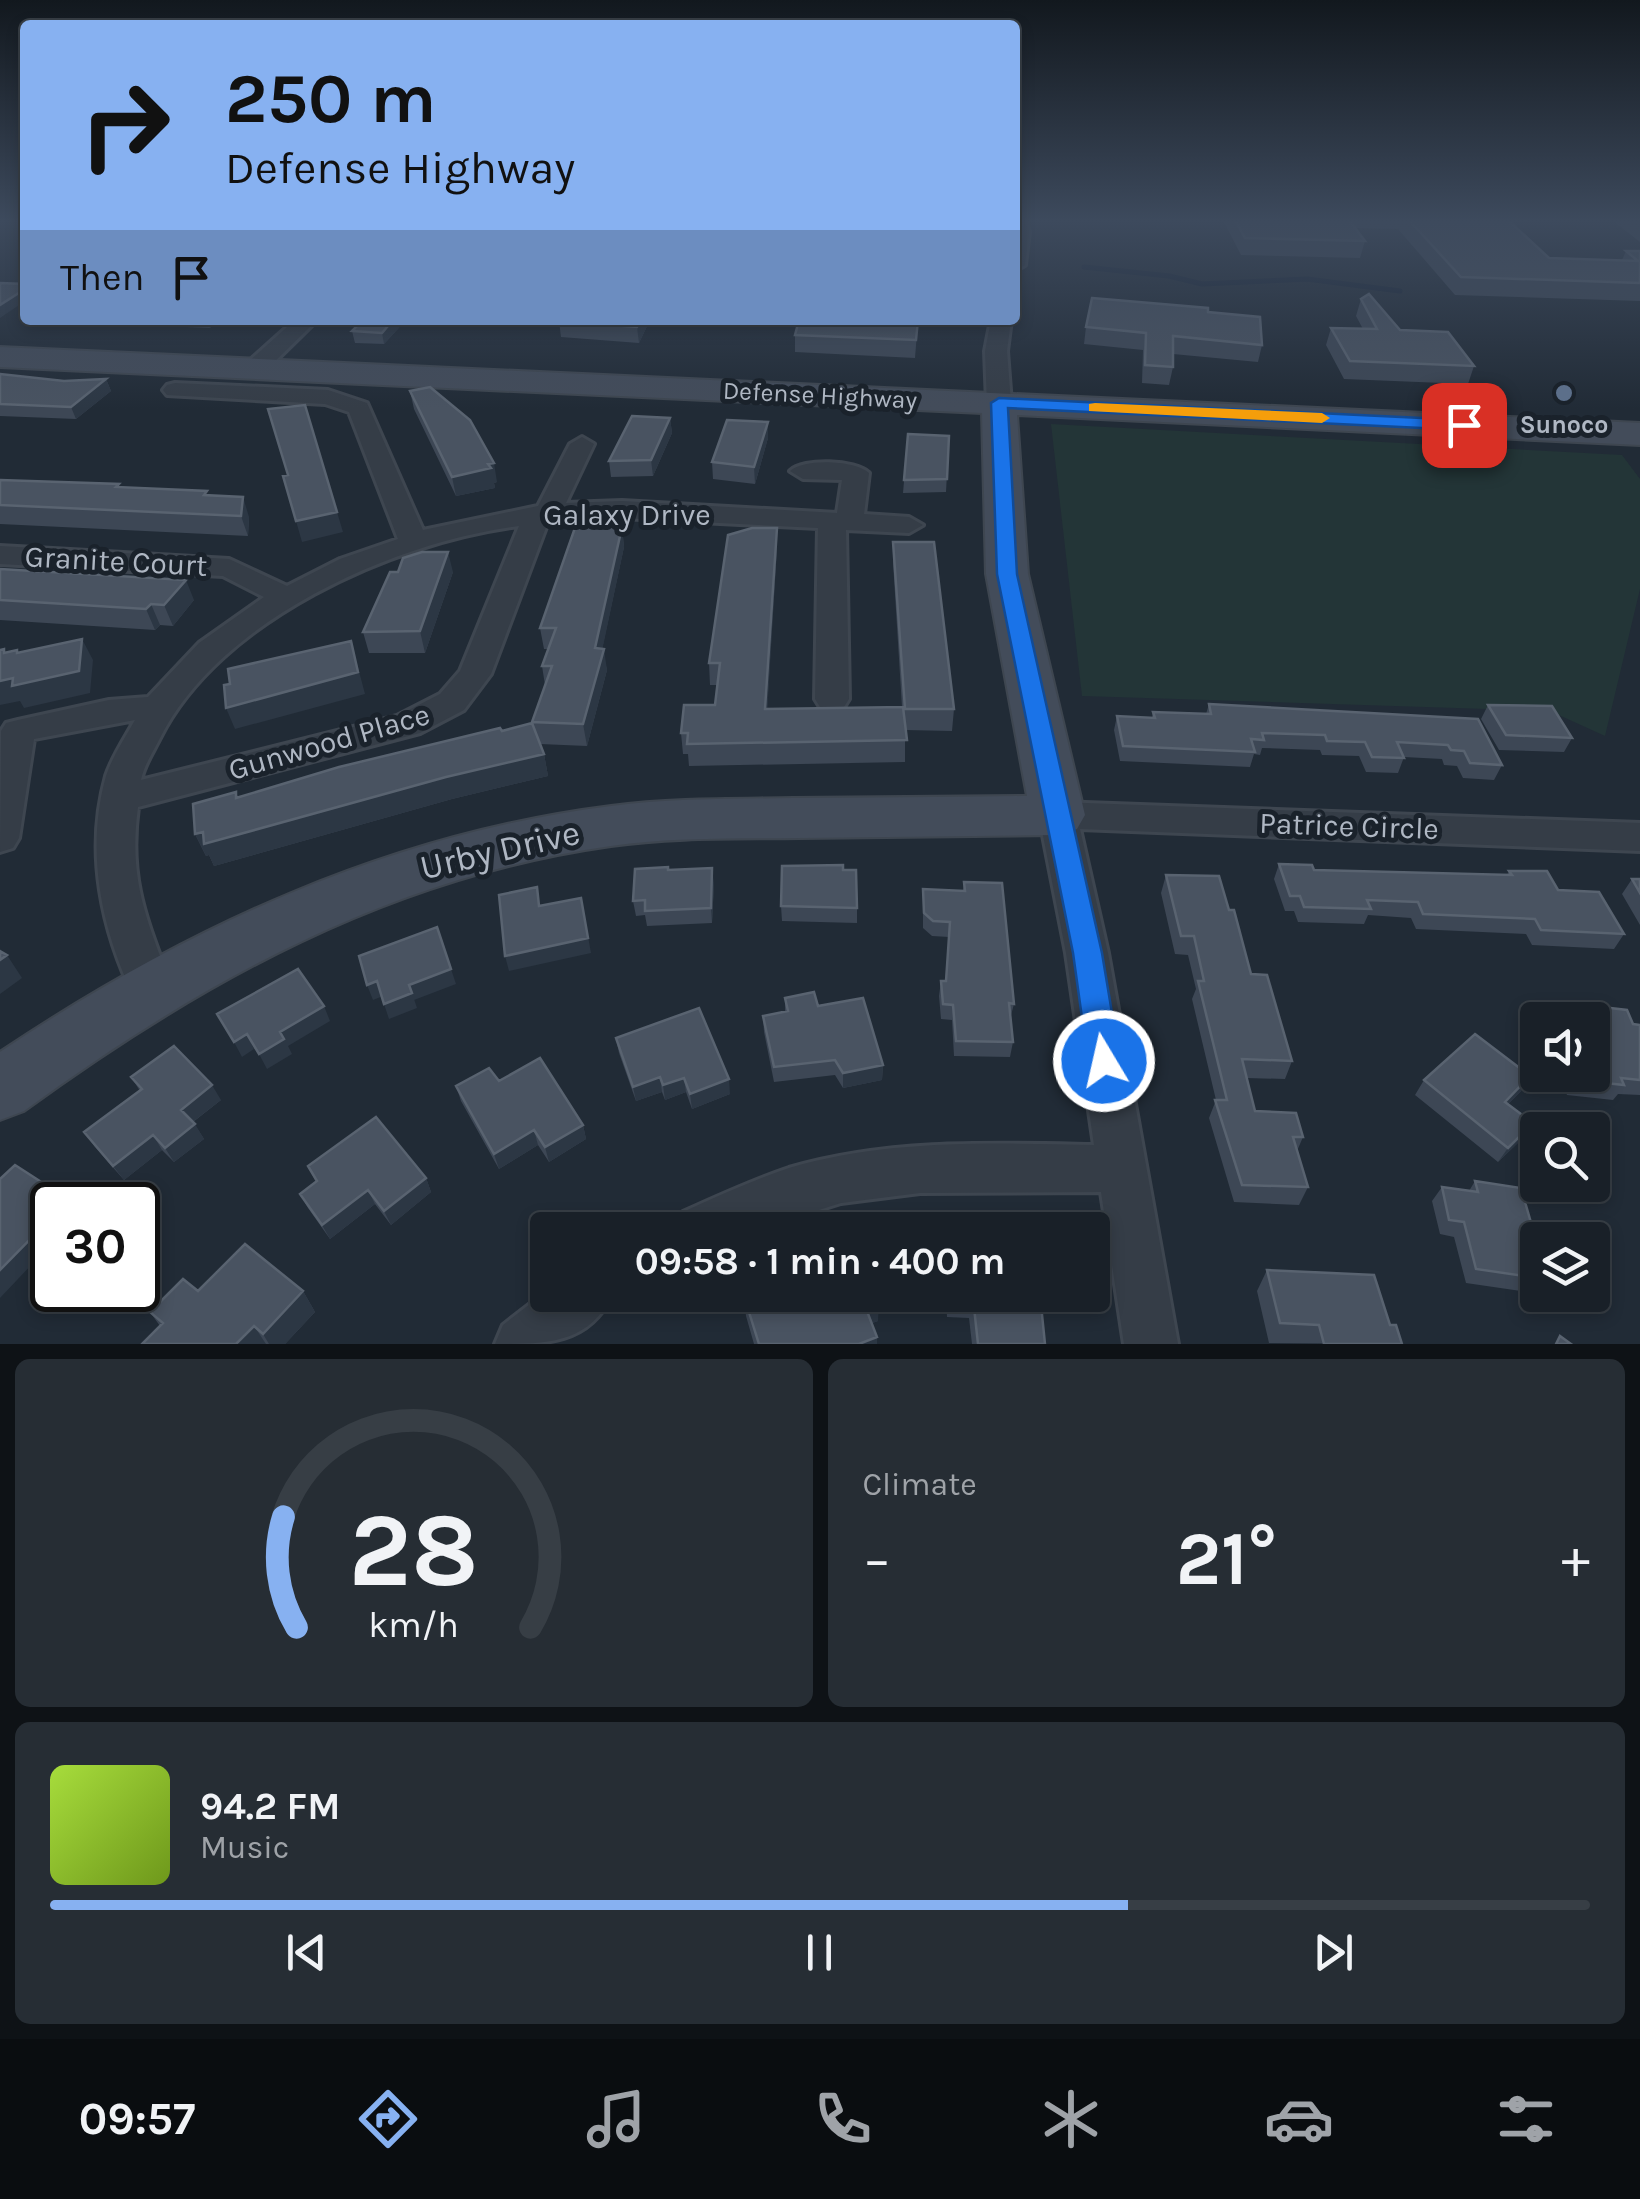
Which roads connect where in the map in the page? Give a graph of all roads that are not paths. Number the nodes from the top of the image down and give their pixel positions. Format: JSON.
{"nodes":[{"id":1,"x":302,"y":325,"type":"edge"},
{"id":2,"x":1000,"y":325,"type":"edge"},
{"id":3,"x":0,"y":356,"type":"edge"},
{"id":4,"x":255,"y":368,"type":"junction"},
{"id":5,"x":174,"y":390,"type":"dead end"},
{"id":6,"x":999,"y":403,"type":"junction"},
{"id":7,"x":1640,"y":434,"type":"edge"},
{"id":8,"x":582,"y":444,"type":"dead end"},
{"id":9,"x":803,"y":470,"type":"dead end"},
{"id":10,"x":542,"y":513,"type":"junction"},
{"id":11,"x":841,"y":521,"type":"junction"},
{"id":12,"x":909,"y":524,"type":"dead end"},
{"id":13,"x":413,"y":540,"type":"junction"},
{"id":14,"x":0,"y":555,"type":"edge"},
{"id":15,"x":285,"y":596,"type":"junction"},
{"id":16,"x":832,"y":699,"type":"dead end"},
{"id":17,"x":156,"y":708,"type":"junction"},
{"id":18,"x":118,"y":798,"type":"junction"},
{"id":19,"x":1058,"y":816,"type":"junction"},
{"id":20,"x":1640,"y":837,"type":"edge"},
{"id":21,"x":0,"y":838,"type":"edge"},
{"id":22,"x":151,"y":988,"type":"junction"},
{"id":23,"x":0,"y":1090,"type":"edge"},
{"id":24,"x":1122,"y":1169,"type":"junction"},
{"id":25,"x":744,"y":1212,"type":"edge"},
{"id":26,"x":563,"y":1312,"type":"edge"},
{"id":27,"x":522,"y":1344,"type":"edge"},
{"id":28,"x":1150,"y":1344,"type":"edge"}],
"edges":[{"from":1,"to":4,"type":"street"},
{"from":2,"to":6,"type":"street"},
{"from":3,"to":4,"type":"main road","name":"Defense Highway"},
{"from":4,"to":6,"type":"main road","name":"Defense Highway"},
{"from":5,"to":13,"type":"street"},
{"from":6,"to":7,"type":"main road","name":"Defense Highway"},
{"from":6,"to":19,"type":"main road"},
{"from":8,"to":10,"type":"street","name":"Gunwood Place"},
{"from":9,"to":11,"type":"street"},
{"from":10,"to":11,"type":"street","name":"Galaxy Drive"},
{"from":10,"to":13,"type":"street","name":"Galaxy Drive"},
{"from":10,"to":18,"type":"street","name":"Gunwood Place"},
{"from":11,"to":12,"type":"street","name":"Galaxy Drive"},
{"from":11,"to":16,"type":"street"},
{"from":13,"to":15,"type":"street","name":"Galaxy Drive"},
{"from":14,"to":15,"type":"street","name":"Granite Court"},
{"from":15,"to":17,"type":"street","name":"Galaxy Drive"},
{"from":17,"to":18,"type":"street","name":"Galaxy Drive"},
{"from":17,"to":21,"type":"street"},
{"from":18,"to":22,"type":"street","name":"Galaxy Drive"},
{"from":19,"to":20,"type":"street","name":"Patrice Circle"},
{"from":19,"to":22,"type":"main road","name":"Urby Drive"},
{"from":19,"to":24,"type":"street"},
{"from":22,"to":23,"type":"main road","name":"Urby Drive"},
{"from":24,"to":25,"type":"street"},
{"from":24,"to":28,"type":"street"},
{"from":26,"to":27,"type":"street"}]}
